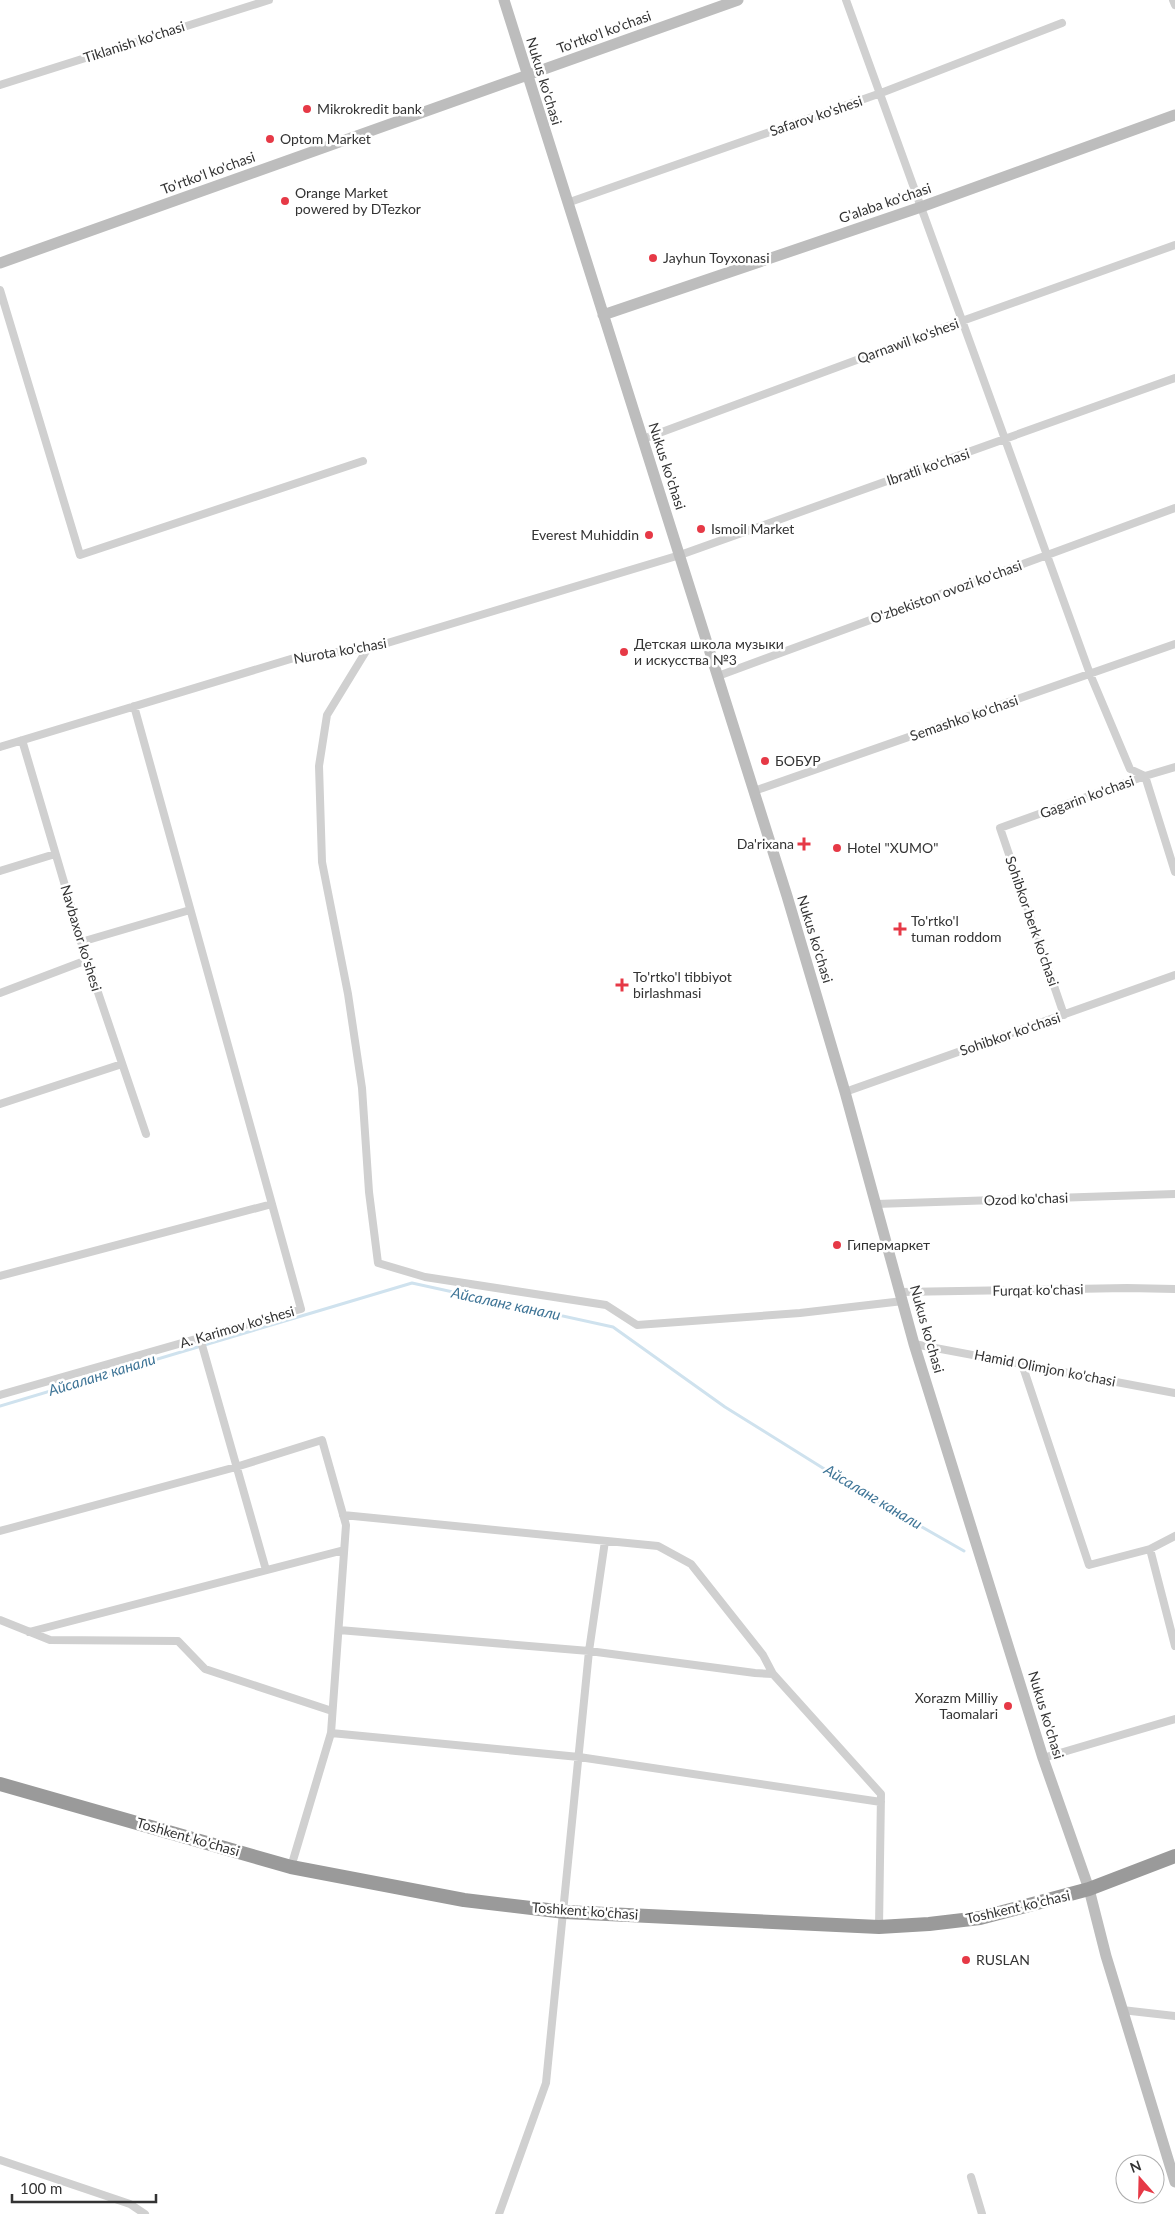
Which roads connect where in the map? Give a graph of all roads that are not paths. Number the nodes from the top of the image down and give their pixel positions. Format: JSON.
{"nodes":[{"id":1,"x":268,"y":0,"type":"edge"},
{"id":2,"x":504,"y":0,"type":"edge"},
{"id":3,"x":738,"y":0,"type":"edge"},
{"id":4,"x":846,"y":0,"type":"edge"},
{"id":5,"x":1173,"y":0,"type":"edge"},
{"id":6,"x":1175,"y":5,"type":"edge"},
{"id":7,"x":1062,"y":23,"type":"dead end"},
{"id":8,"x":527,"y":76,"type":"junction"},
{"id":9,"x":0,"y":85,"type":"edge"},
{"id":10,"x":881,"y":93,"type":"junction"},
{"id":11,"x":1175,"y":115,"type":"edge"},
{"id":12,"x":567,"y":203,"type":"junction"},
{"id":13,"x":921,"y":207,"type":"junction"},
{"id":14,"x":1175,"y":245,"type":"edge"},
{"id":15,"x":0,"y":263,"type":"edge"},
{"id":16,"x":0,"y":290,"type":"edge"},
{"id":17,"x":603,"y":315,"type":"junction"},
{"id":18,"x":962,"y":321,"type":"junction"},
{"id":19,"x":1175,"y":378,"type":"edge"},
{"id":20,"x":643,"y":439,"type":"junction"},
{"id":21,"x":1005,"y":440,"type":"junction"},
{"id":22,"x":363,"y":461,"type":"dead end"},
{"id":23,"x":1175,"y":508,"type":"edge"},
{"id":24,"x":680,"y":555,"type":"junction"},
{"id":25,"x":1047,"y":555,"type":"junction"},
{"id":26,"x":1175,"y":644,"type":"edge"},
{"id":27,"x":368,"y":648,"type":"junction"},
{"id":28,"x":1090,"y":674,"type":"junction"},
{"id":29,"x":718,"y":676,"type":"junction"},
{"id":30,"x":134,"y":706,"type":"junction"},
{"id":31,"x":22,"y":740,"type":"junction"},
{"id":32,"x":0,"y":747,"type":"edge"},
{"id":33,"x":1175,"y":767,"type":"edge"},
{"id":34,"x":1145,"y":776,"type":"junction"},
{"id":35,"x":754,"y":791,"type":"junction"},
{"id":36,"x":1000,"y":828,"type":"joint"},
{"id":37,"x":55,"y":854,"type":"junction"},
{"id":38,"x":0,"y":872,"type":"edge"},
{"id":39,"x":1175,"y":872,"type":"edge"},
{"id":40,"x":190,"y":910,"type":"junction"},
{"id":41,"x":81,"y":942,"type":"junction"},
{"id":42,"x":87,"y":960,"type":"junction"},
{"id":43,"x":1175,"y":975,"type":"edge"},
{"id":44,"x":0,"y":993,"type":"edge"},
{"id":45,"x":1064,"y":1014,"type":"junction"},
{"id":46,"x":122,"y":1064,"type":"junction"},
{"id":47,"x":845,"y":1092,"type":"junction"},
{"id":48,"x":0,"y":1104,"type":"edge"},
{"id":49,"x":146,"y":1134,"type":"dead end"},
{"id":50,"x":1175,"y":1194,"type":"edge"},
{"id":51,"x":272,"y":1204,"type":"junction"},
{"id":52,"x":876,"y":1204,"type":"junction"},
{"id":53,"x":0,"y":1276,"type":"edge"},
{"id":54,"x":1175,"y":1289,"type":"edge"},
{"id":55,"x":901,"y":1296,"type":"junction"},
{"id":56,"x":200,"y":1338,"type":"junction"},
{"id":57,"x":914,"y":1344,"type":"junction"},
{"id":58,"x":1022,"y":1364,"type":"junction"},
{"id":59,"x":1175,"y":1393,"type":"edge"},
{"id":60,"x":0,"y":1394,"type":"edge"},
{"id":61,"x":236,"y":1467,"type":"junction"},
{"id":62,"x":344,"y":1515,"type":"junction"},
{"id":63,"x":0,"y":1531,"type":"edge"},
{"id":64,"x":1175,"y":1536,"type":"edge"},
{"id":65,"x":605,"y":1541,"type":"junction"},
{"id":66,"x":1150,"y":1549,"type":"junction"},
{"id":67,"x":344,"y":1550,"type":"junction"},
{"id":68,"x":266,"y":1570,"type":"junction"},
{"id":69,"x":0,"y":1620,"type":"edge"},
{"id":70,"x":339,"y":1630,"type":"junction"},
{"id":71,"x":29,"y":1632,"type":"junction"},
{"id":72,"x":1175,"y":1646,"type":"edge"},
{"id":73,"x":589,"y":1651,"type":"junction"},
{"id":74,"x":773,"y":1674,"type":"junction"},
{"id":75,"x":332,"y":1711,"type":"junction"},
{"id":76,"x":1175,"y":1719,"type":"edge"},
{"id":77,"x":331,"y":1733,"type":"junction"},
{"id":78,"x":578,"y":1757,"type":"junction"},
{"id":79,"x":1043,"y":1758,"type":"junction"},
{"id":80,"x":0,"y":1784,"type":"edge"},
{"id":81,"x":881,"y":1802,"type":"junction"},
{"id":82,"x":1175,"y":1856,"type":"edge"},
{"id":83,"x":291,"y":1867,"type":"junction"},
{"id":84,"x":1089,"y":1889,"type":"junction"},
{"id":85,"x":565,"y":1912,"type":"junction"},
{"id":86,"x":879,"y":1927,"type":"junction"},
{"id":87,"x":1122,"y":2010,"type":"junction"},
{"id":88,"x":1175,"y":2016,"type":"edge"},
{"id":89,"x":0,"y":2160,"type":"edge"},
{"id":90,"x":971,"y":2177,"type":"dead end"},
{"id":91,"x":1175,"y":2182,"type":"edge"},
{"id":92,"x":145,"y":2214,"type":"edge"},
{"id":93,"x":499,"y":2214,"type":"edge"},
{"id":94,"x":982,"y":2214,"type":"edge"}],
"edges":[{"from":1,"to":9,"type":"street","name":"Tiklanish ko'chasi"},
{"from":2,"to":8,"type":"main road","name":"Nukus ko'chasi"},
{"from":3,"to":8,"type":"main road","name":"To'rtko'l ko'chasi"},
{"from":4,"to":10,"type":"street"},
{"from":5,"to":6,"type":"street"},
{"from":7,"to":10,"type":"street","name":"Safarov ko'shesi"},
{"from":8,"to":12,"type":"main road","name":"Nukus ko'chasi"},
{"from":8,"to":15,"type":"main road","name":"To'rtko'l ko'chasi"},
{"from":10,"to":12,"type":"street","name":"Safarov ko'shesi"},
{"from":10,"to":13,"type":"street"},
{"from":11,"to":13,"type":"main road","name":"G'alaba ko'chasi"},
{"from":12,"to":17,"type":"main road","name":"Nukus ko'chasi"},
{"from":13,"to":17,"type":"main road","name":"G'alaba ko'chasi"},
{"from":13,"to":18,"type":"street"},
{"from":14,"to":18,"type":"street","name":"Qarnawil ko'shesi"},
{"from":16,"to":22,"type":"street"},
{"from":17,"to":20,"type":"main road","name":"Nukus ko'chasi"},
{"from":18,"to":20,"type":"street","name":"Qarnawil ko'shesi"},
{"from":18,"to":21,"type":"street"},
{"from":19,"to":21,"type":"street","name":"Ibratli ko'chasi"},
{"from":20,"to":24,"type":"main road","name":"Nukus ko'chasi"},
{"from":21,"to":24,"type":"street","name":"Ibratli ko'chasi"},
{"from":21,"to":25,"type":"street"},
{"from":23,"to":25,"type":"street","name":"O'zbekiston ovozi ko'chasi"},
{"from":24,"to":27,"type":"street","name":"Nurota ko'chasi"},
{"from":24,"to":29,"type":"main road","name":"Nukus ko'chasi"},
{"from":25,"to":28,"type":"street"},
{"from":25,"to":29,"type":"street","name":"O'zbekiston ovozi ko'chasi"},
{"from":26,"to":28,"type":"street","name":"Semashko ko'chasi"},
{"from":27,"to":30,"type":"street","name":"Nurota ko'chasi"},
{"from":27,"to":55,"type":"street","name":"Furqat ko'chasi"},
{"from":28,"to":34,"type":"street"},
{"from":28,"to":35,"type":"street","name":"Semashko ko'chasi"},
{"from":29,"to":35,"type":"main road","name":"Nukus ko'chasi"},
{"from":30,"to":31,"type":"street","name":"Nurota ko'chasi"},
{"from":30,"to":40,"type":"street"},
{"from":31,"to":32,"type":"street","name":"Nurota ko'chasi"},
{"from":31,"to":37,"type":"street","name":"Navbaxor ko'shesi"},
{"from":33,"to":34,"type":"street","name":"Gagarin ko'chasi"},
{"from":34,"to":36,"type":"street","name":"Gagarin ko'chasi"},
{"from":34,"to":39,"type":"street"},
{"from":35,"to":47,"type":"main road","name":"Nukus ko'chasi"},
{"from":36,"to":45,"type":"street","name":"Sohibkor berk ko'chasi"},
{"from":37,"to":38,"type":"street"},
{"from":37,"to":41,"type":"street","name":"Navbaxor ko'shesi"},
{"from":40,"to":41,"type":"street"},
{"from":40,"to":51,"type":"street"},
{"from":41,"to":42,"type":"street","name":"Navbaxor ko'shesi"},
{"from":42,"to":44,"type":"street"},
{"from":42,"to":46,"type":"street","name":"Navbaxor ko'shesi"},
{"from":43,"to":45,"type":"street","name":"Sohibkor ko'chasi"},
{"from":45,"to":47,"type":"street","name":"Sohibkor ko'chasi"},
{"from":46,"to":48,"type":"street"},
{"from":46,"to":49,"type":"street","name":"Navbaxor ko'shesi"},
{"from":47,"to":52,"type":"main road","name":"Nukus ko'chasi"},
{"from":50,"to":52,"type":"street","name":"Ozod ko'chasi"},
{"from":51,"to":53,"type":"street"},
{"from":51,"to":56,"type":"street","name":"A. Karimov ko'shesi"},
{"from":52,"to":55,"type":"main road","name":"Nukus ko'chasi"},
{"from":54,"to":55,"type":"street","name":"Furqat ko'chasi"},
{"from":55,"to":57,"type":"main road","name":"Nukus ko'chasi"},
{"from":56,"to":60,"type":"street","name":"A. Karimov ko'shesi"},
{"from":56,"to":61,"type":"street"},
{"from":57,"to":58,"type":"street","name":"Hamid Olimjon ko'chasi"},
{"from":57,"to":79,"type":"main road","name":"Nukus ko'chasi"},
{"from":58,"to":59,"type":"street","name":"Hamid Olimjon ko'chasi"},
{"from":58,"to":66,"type":"street"},
{"from":61,"to":62,"type":"street"},
{"from":61,"to":63,"type":"street"},
{"from":61,"to":68,"type":"street"},
{"from":62,"to":65,"type":"street"},
{"from":62,"to":67,"type":"street"},
{"from":64,"to":66,"type":"street"},
{"from":65,"to":73,"type":"street"},
{"from":65,"to":74,"type":"street"},
{"from":66,"to":72,"type":"street"},
{"from":67,"to":68,"type":"street"},
{"from":67,"to":70,"type":"street"},
{"from":68,"to":71,"type":"street"},
{"from":69,"to":71,"type":"street"},
{"from":70,"to":73,"type":"street"},
{"from":70,"to":75,"type":"street"},
{"from":71,"to":75,"type":"street"},
{"from":73,"to":74,"type":"street"},
{"from":73,"to":78,"type":"street"},
{"from":74,"to":81,"type":"street"},
{"from":75,"to":77,"type":"street"},
{"from":76,"to":79,"type":"street"},
{"from":77,"to":78,"type":"street"},
{"from":77,"to":83,"type":"street"},
{"from":78,"to":81,"type":"street"},
{"from":78,"to":85,"type":"street"},
{"from":79,"to":84,"type":"main road","name":"Nukus ko'chasi"},
{"from":80,"to":83,"type":"highway","name":"Toshkent ko'chasi"},
{"from":81,"to":86,"type":"street"},
{"from":82,"to":84,"type":"highway","name":"Toshkent ko'chasi"},
{"from":83,"to":85,"type":"highway","name":"Toshkent ko'chasi"},
{"from":84,"to":86,"type":"highway","name":"Toshkent ko'chasi"},
{"from":84,"to":87,"type":"main road","name":"Nukus ko'chasi"},
{"from":85,"to":86,"type":"highway","name":"Toshkent ko'chasi"},
{"from":85,"to":93,"type":"street"},
{"from":87,"to":88,"type":"street"},
{"from":87,"to":91,"type":"main road","name":"Nukus ko'chasi"},
{"from":89,"to":92,"type":"street"},
{"from":90,"to":94,"type":"street"}]}
